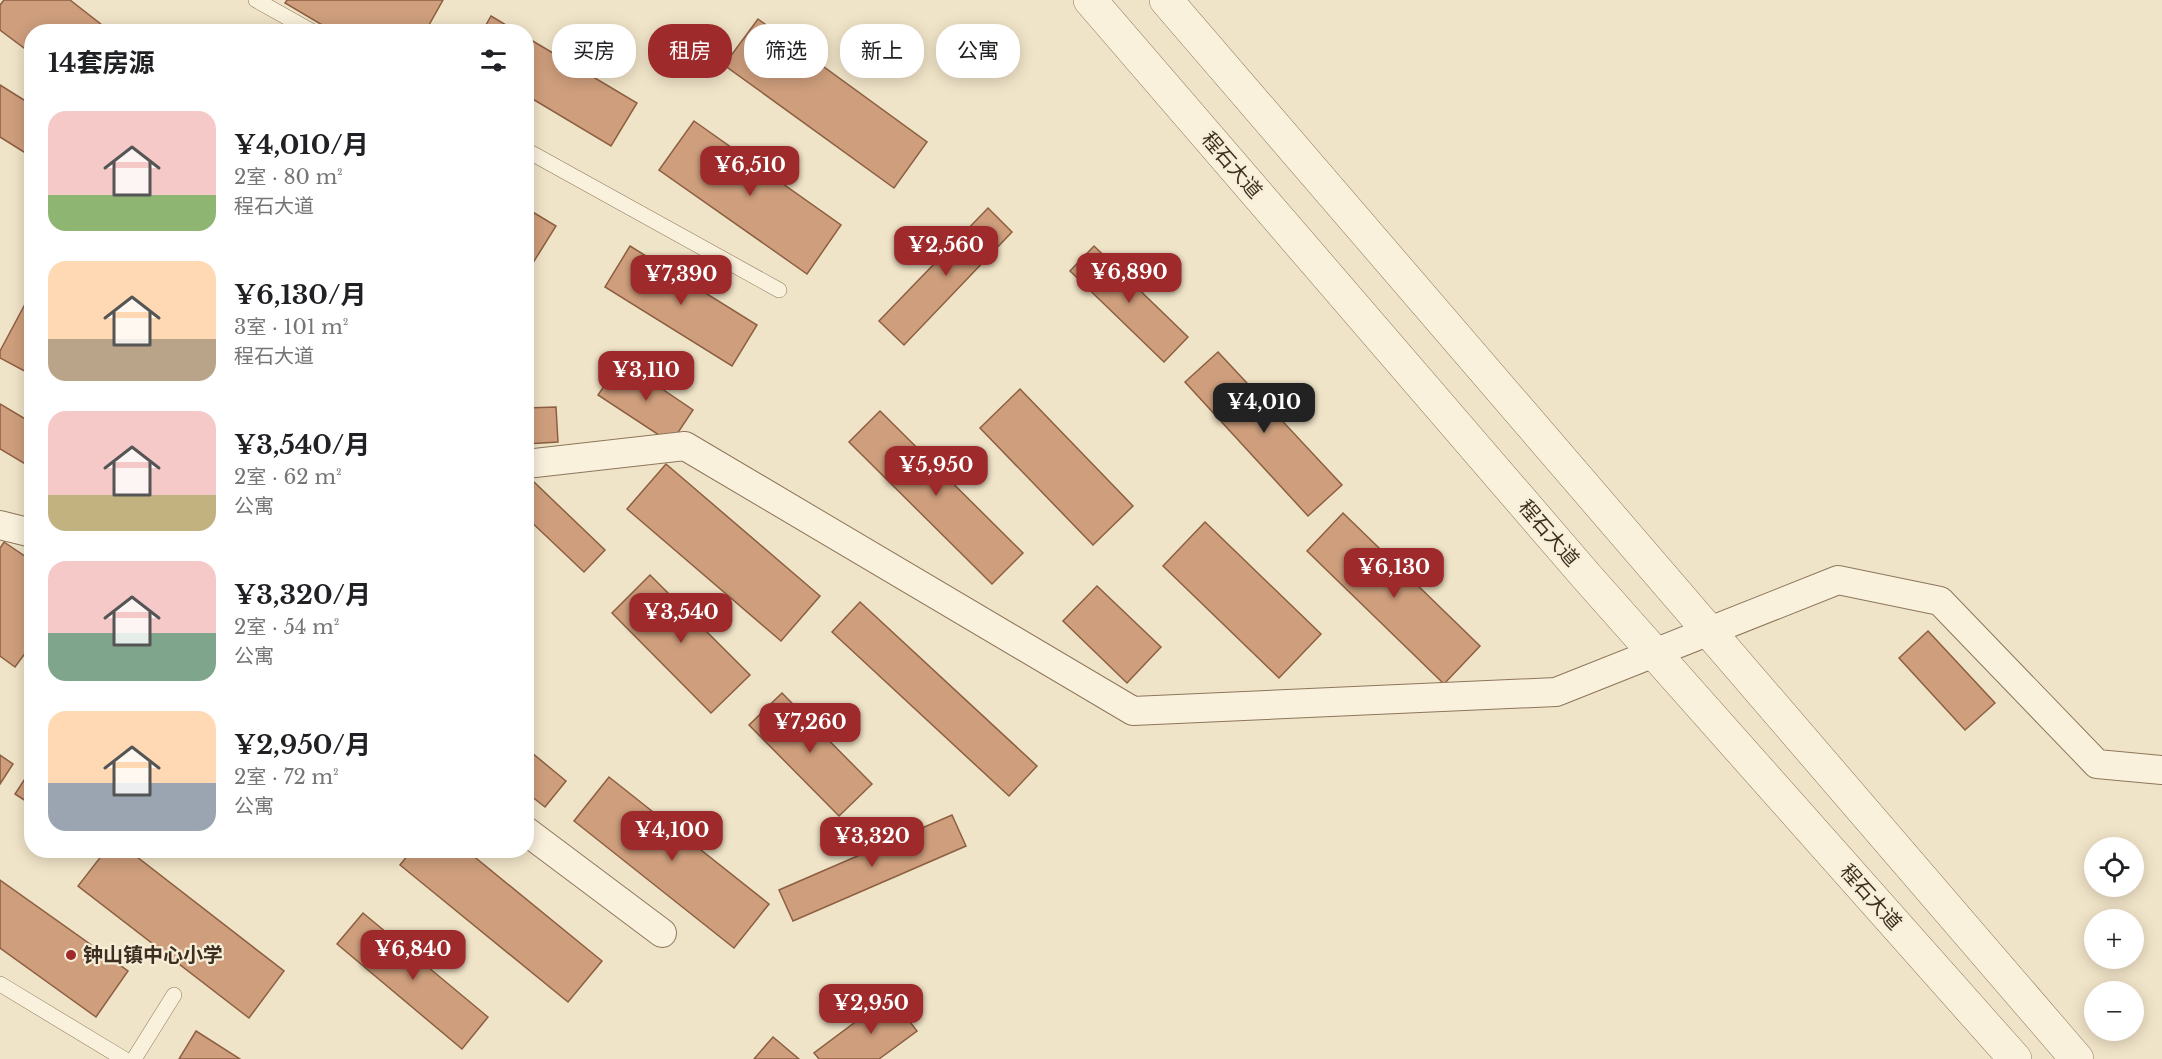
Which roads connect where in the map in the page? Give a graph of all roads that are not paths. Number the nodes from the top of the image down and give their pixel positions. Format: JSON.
{"nodes":[{"id":1,"x":256,"y":0,"type":"edge"},
{"id":2,"x":1090,"y":0,"type":"edge"},
{"id":3,"x":1166,"y":0,"type":"edge"},
{"id":4,"x":299,"y":24,"type":"edge"},
{"id":5,"x":534,"y":154,"type":"edge"},
{"id":6,"x":779,"y":290,"type":"dead end"},
{"id":7,"x":534,"y":463,"type":"edge"},
{"id":8,"x":0,"y":525,"type":"edge"},
{"id":9,"x":24,"y":531,"type":"edge"},
{"id":10,"x":1710,"y":632,"type":"junction"},
{"id":11,"x":1655,"y":653,"type":"junction"},
{"id":12,"x":2162,"y":770,"type":"edge"},
{"id":13,"x":534,"y":837,"type":"edge"},
{"id":14,"x":662,"y":933,"type":"dead end"},
{"id":15,"x":0,"y":984,"type":"edge"},
{"id":16,"x":174,"y":995,"type":"dead end"},
{"id":17,"x":2071,"y":1057,"type":"edge"},
{"id":18,"x":124,"y":1059,"type":"edge"},
{"id":19,"x":134,"y":1059,"type":"edge"},
{"id":20,"x":2015,"y":1059,"type":"edge"}],
"edges":[{"from":1,"to":4,"type":"lane"},
{"from":2,"to":11,"type":"street","name":"程石大道"},
{"from":3,"to":10,"type":"street"},
{"from":5,"to":6,"type":"lane"},
{"from":7,"to":11,"type":"street"},
{"from":8,"to":9,"type":"street"},
{"from":10,"to":11,"type":"street"},
{"from":10,"to":12,"type":"street"},
{"from":10,"to":17,"type":"street"},
{"from":11,"to":20,"type":"street","name":"程石大道"},
{"from":13,"to":14,"type":"street"},
{"from":15,"to":18,"type":"lane"},
{"from":16,"to":19,"type":"lane"}]}
